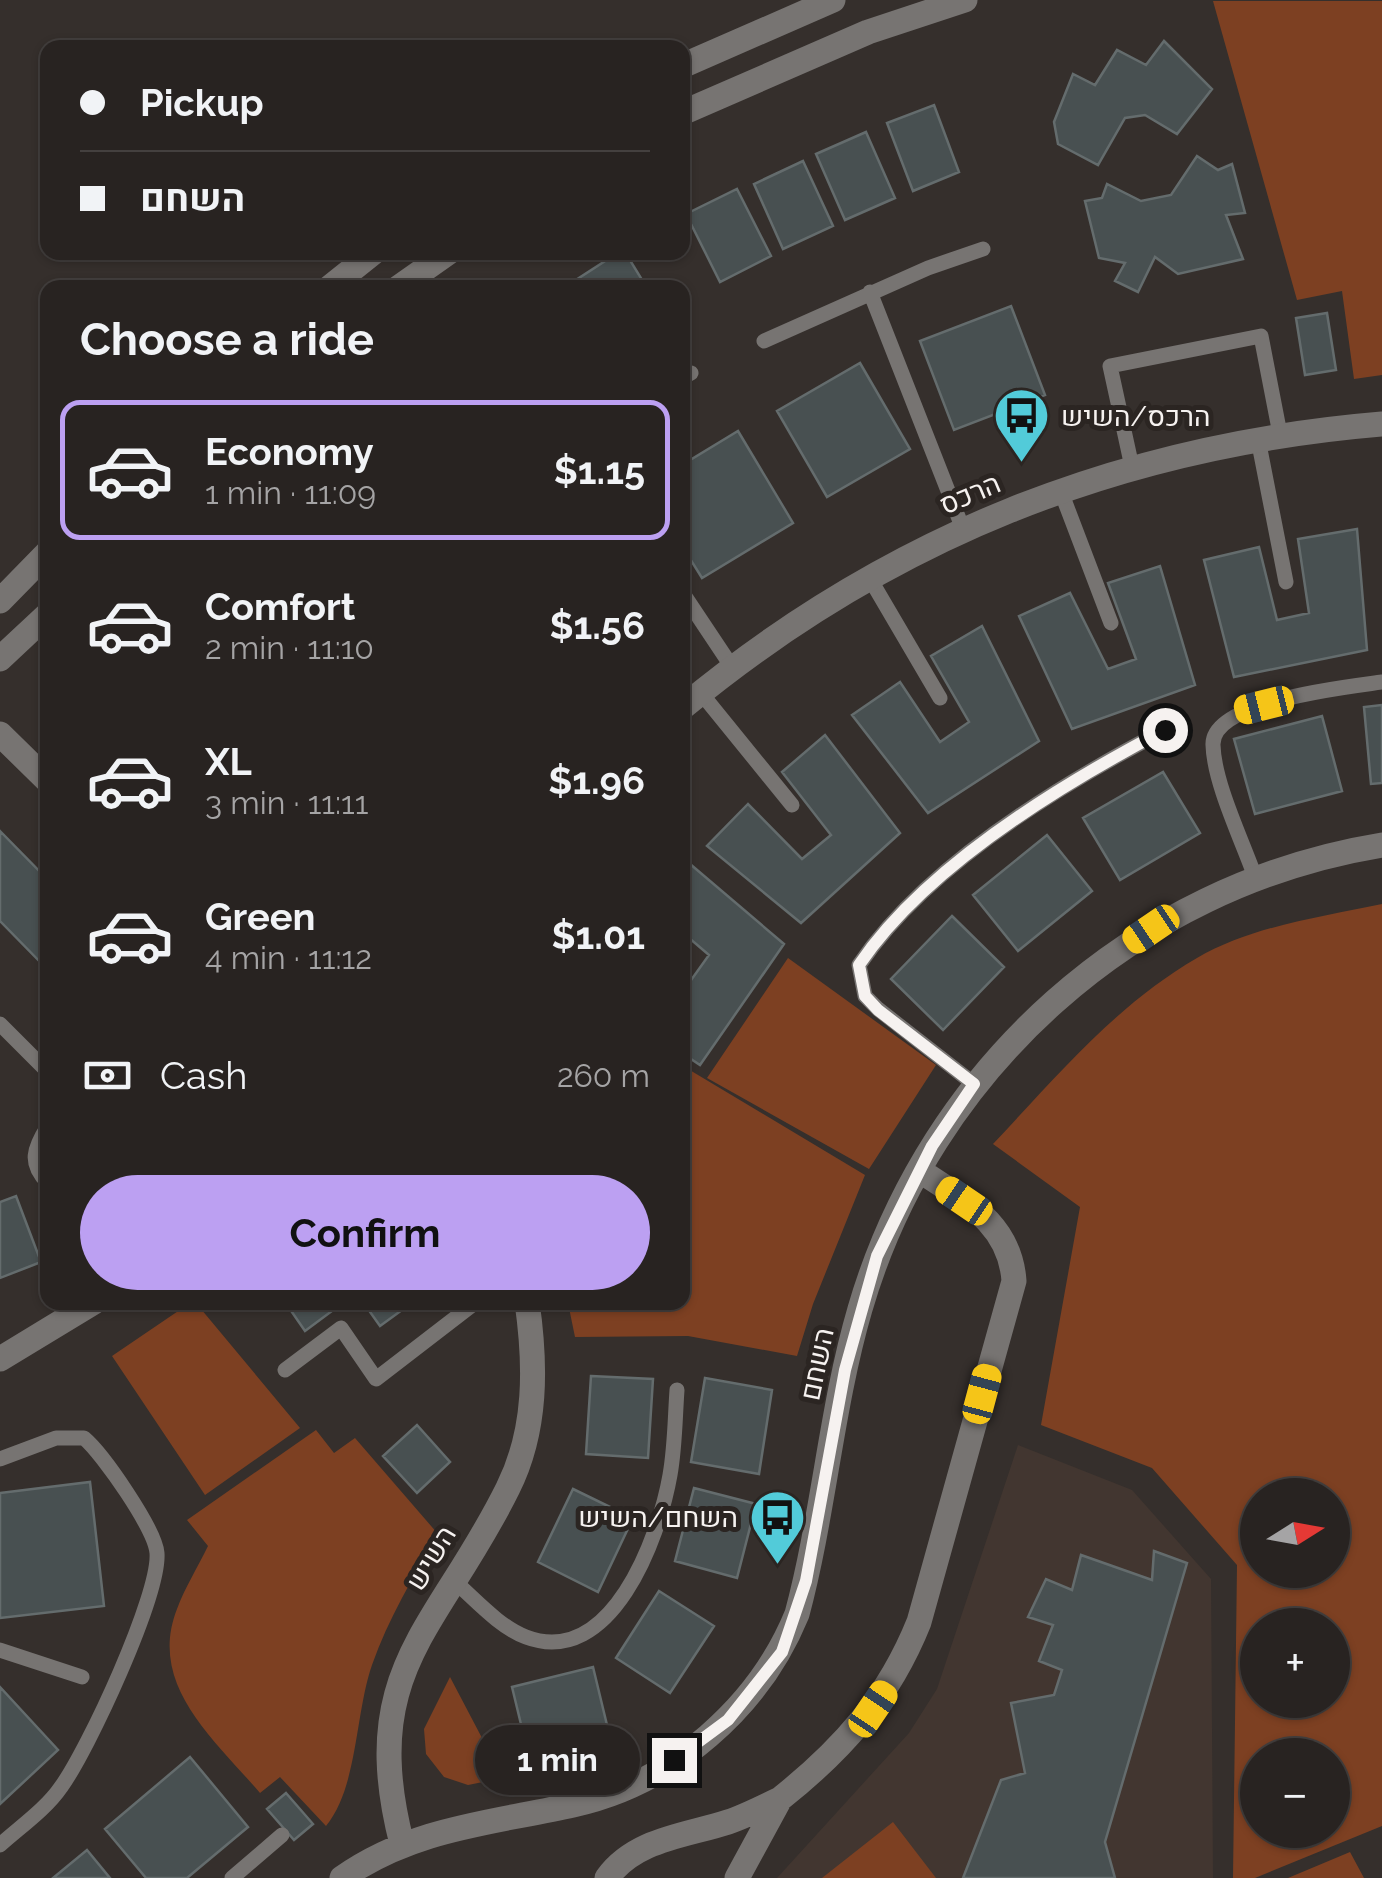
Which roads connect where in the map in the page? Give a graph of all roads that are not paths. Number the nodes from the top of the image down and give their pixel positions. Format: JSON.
{"nodes":[{"id":1,"x":832,"y":0,"type":"edge"},
{"id":2,"x":965,"y":0,"type":"edge"},
{"id":3,"x":690,"y":62,"type":"edge"},
{"id":4,"x":690,"y":110,"type":"edge"},
{"id":5,"x":983,"y":249,"type":"dead end"},
{"id":6,"x":364,"y":260,"type":"edge"},
{"id":7,"x":438,"y":260,"type":"edge"},
{"id":8,"x":339,"y":280,"type":"edge"},
{"id":9,"x":410,"y":280,"type":"edge"},
{"id":10,"x":870,"y":292,"type":"junction"},
{"id":11,"x":764,"y":341,"type":"dead end"},
{"id":12,"x":1382,"y":424,"type":"edge"},
{"id":13,"x":1269,"y":436,"type":"junction"},
{"id":14,"x":1132,"y":467,"type":"junction"},
{"id":15,"x":1060,"y":489,"type":"junction"},
{"id":16,"x":962,"y":529,"type":"junction"},
{"id":17,"x":40,"y":560,"type":"edge"},
{"id":18,"x":868,"y":577,"type":"junction"},
{"id":19,"x":1286,"y":582,"type":"dead end"},
{"id":20,"x":0,"y":601,"type":"edge"},
{"id":21,"x":690,"y":604,"type":"edge"},
{"id":22,"x":40,"y":622,"type":"edge"},
{"id":23,"x":1111,"y":624,"type":"dead end"},
{"id":24,"x":0,"y":660,"type":"edge"},
{"id":25,"x":732,"y":667,"type":"junction"},
{"id":26,"x":1382,"y":682,"type":"edge"},
{"id":27,"x":940,"y":698,"type":"dead end"},
{"id":28,"x":692,"y":700,"type":"edge"},
{"id":29,"x":1165,"y":730,"type":"dead end"},
{"id":30,"x":0,"y":734,"type":"edge"},
{"id":31,"x":40,"y":773,"type":"edge"},
{"id":32,"x":792,"y":805,"type":"dead end"},
{"id":33,"x":1382,"y":845,"type":"edge"},
{"id":34,"x":1255,"y":877,"type":"junction"},
{"id":35,"x":0,"y":1024,"type":"edge"},
{"id":36,"x":40,"y":1064,"type":"edge"},
{"id":37,"x":974,"y":1084,"type":"junction"},
{"id":38,"x":40,"y":1138,"type":"edge"},
{"id":39,"x":919,"y":1170,"type":"junction"},
{"id":40,"x":40,"y":1176,"type":"edge"},
{"id":41,"x":81,"y":1310,"type":"edge"},
{"id":42,"x":465,"y":1310,"type":"edge"},
{"id":43,"x":527,"y":1310,"type":"edge"},
{"id":44,"x":0,"y":1359,"type":"edge"},
{"id":45,"x":285,"y":1370,"type":"dead end"},
{"id":46,"x":678,"y":1390,"type":"dead end"},
{"id":47,"x":0,"y":1459,"type":"edge"},
{"id":48,"x":453,"y":1580,"type":"junction"},
{"id":49,"x":0,"y":1650,"type":"edge"},
{"id":50,"x":82,"y":1676,"type":"dead end"},
{"id":51,"x":780,"y":1800,"type":"junction"},
{"id":52,"x":282,"y":1836,"type":"dead end"},
{"id":53,"x":402,"y":1844,"type":"junction"},
{"id":54,"x":0,"y":1845,"type":"edge"},
{"id":55,"x":232,"y":1878,"type":"edge"},
{"id":56,"x":342,"y":1878,"type":"edge"},
{"id":57,"x":607,"y":1878,"type":"edge"},
{"id":58,"x":737,"y":1878,"type":"edge"}],
"edges":[{"from":1,"to":3,"type":"street"},
{"from":2,"to":4,"type":"street"},
{"from":5,"to":10,"type":"lane"},
{"from":6,"to":8,"type":"street"},
{"from":7,"to":9,"type":"street"},
{"from":10,"to":11,"type":"lane"},
{"from":10,"to":16,"type":"lane"},
{"from":12,"to":13,"type":"street","name":"הרכס"},
{"from":13,"to":14,"type":"street","name":"הרכס"},
{"from":13,"to":14,"type":"lane"},
{"from":13,"to":19,"type":"lane"},
{"from":14,"to":15,"type":"street","name":"הרכס"},
{"from":15,"to":16,"type":"street","name":"הרכס"},
{"from":15,"to":23,"type":"lane"},
{"from":16,"to":18,"type":"street","name":"הרכס"},
{"from":17,"to":20,"type":"street"},
{"from":18,"to":25,"type":"street","name":"הרכס"},
{"from":18,"to":27,"type":"lane"},
{"from":21,"to":25,"type":"lane"},
{"from":22,"to":24,"type":"street"},
{"from":25,"to":28,"type":"street","name":"הרכס"},
{"from":26,"to":34,"type":"lane"},
{"from":28,"to":32,"type":"lane"},
{"from":29,"to":37,"type":"lane"},
{"from":30,"to":31,"type":"street"},
{"from":33,"to":34,"type":"street","name":"השחם"},
{"from":34,"to":37,"type":"street","name":"השחם"},
{"from":35,"to":36,"type":"lane"},
{"from":37,"to":39,"type":"street","name":"השחם"},
{"from":38,"to":40,"type":"lane"},
{"from":39,"to":51,"type":"street"},
{"from":39,"to":53,"type":"street","name":"השחם"},
{"from":41,"to":44,"type":"street"},
{"from":42,"to":45,"type":"lane"},
{"from":43,"to":48,"type":"street","name":"השיש"},
{"from":46,"to":48,"type":"lane"},
{"from":47,"to":54,"type":"lane"},
{"from":48,"to":53,"type":"street","name":"השיש"},
{"from":49,"to":50,"type":"lane"},
{"from":51,"to":57,"type":"street"},
{"from":51,"to":58,"type":"street"},
{"from":52,"to":55,"type":"lane"},
{"from":53,"to":56,"type":"street","name":"השחם"}]}
